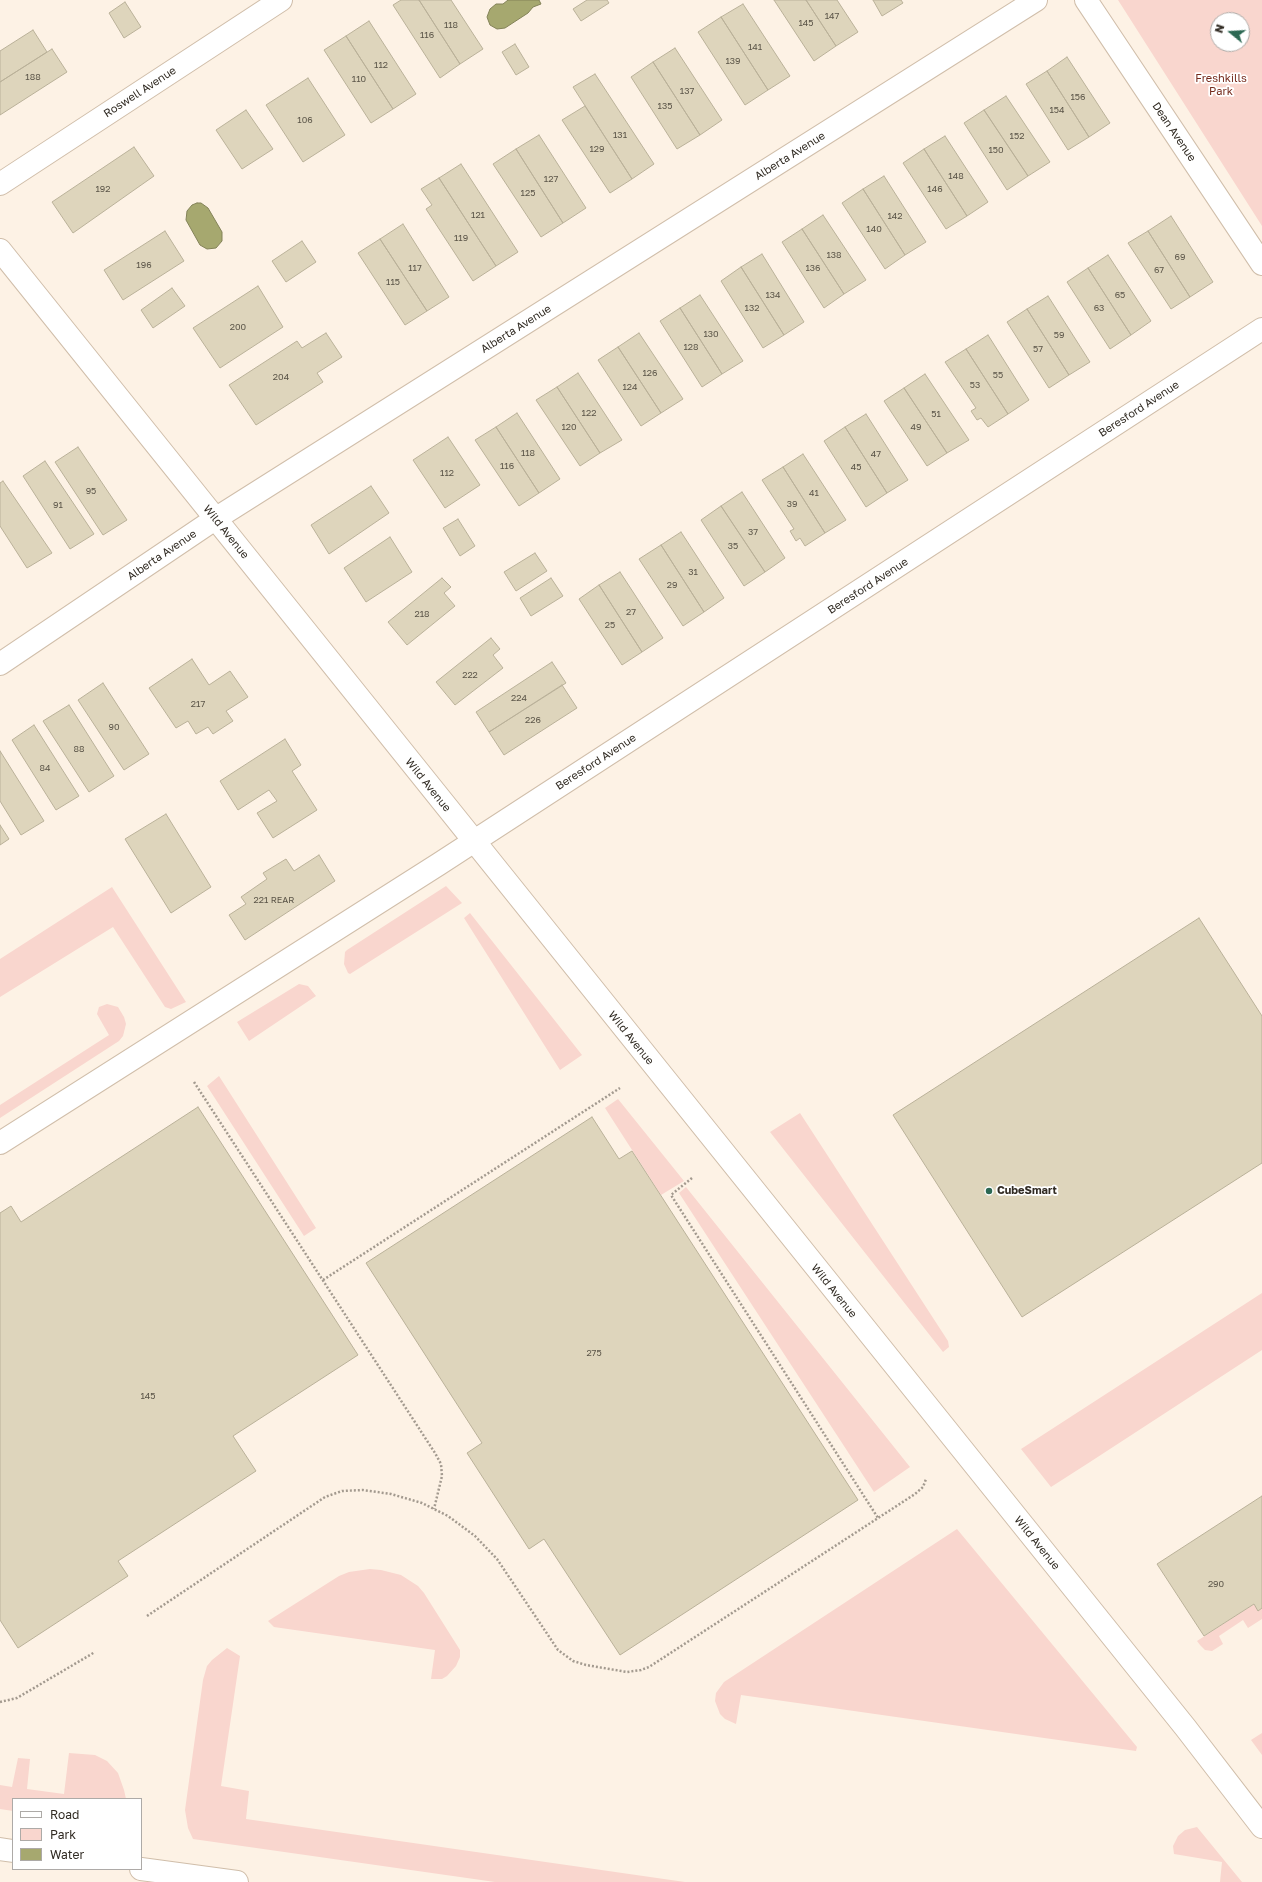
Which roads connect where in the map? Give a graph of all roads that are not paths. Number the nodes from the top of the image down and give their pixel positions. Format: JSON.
{"nodes":[{"id":1,"x":281,"y":0,"type":"edge"},
{"id":2,"x":1036,"y":0,"type":"edge"},
{"id":3,"x":1086,"y":0,"type":"edge"},
{"id":4,"x":0,"y":184,"type":"edge"},
{"id":5,"x":0,"y":250,"type":"edge"},
{"id":6,"x":1262,"y":264,"type":"edge"},
{"id":7,"x":1262,"y":330,"type":"edge"},
{"id":8,"x":215,"y":519,"type":"junction"},
{"id":9,"x":0,"y":664,"type":"edge"},
{"id":10,"x":474,"y":842,"type":"junction"},
{"id":11,"x":0,"y":1143,"type":"edge"},
{"id":12,"x":1262,"y":1826,"type":"edge"},
{"id":13,"x":0,"y":1849,"type":"edge"},
{"id":14,"x":12,"y":1851,"type":"edge"},
{"id":15,"x":142,"y":1869,"type":"edge"},
{"id":16,"x":236,"y":1882,"type":"edge"}],
"edges":[{"from":1,"to":4,"type":"street","name":"Roswell Avenue"},
{"from":2,"to":8,"type":"street","name":"Alberta Avenue"},
{"from":3,"to":6,"type":"street","name":"Dean Avenue"},
{"from":5,"to":8,"type":"street","name":"Wild Avenue"},
{"from":7,"to":10,"type":"street","name":"Beresford Avenue"},
{"from":8,"to":9,"type":"street","name":"Alberta Avenue"},
{"from":8,"to":10,"type":"street","name":"Wild Avenue"},
{"from":10,"to":11,"type":"street","name":"Beresford Avenue"},
{"from":10,"to":12,"type":"street","name":"Wild Avenue"},
{"from":13,"to":14,"type":"street"},
{"from":15,"to":16,"type":"street"}]}
